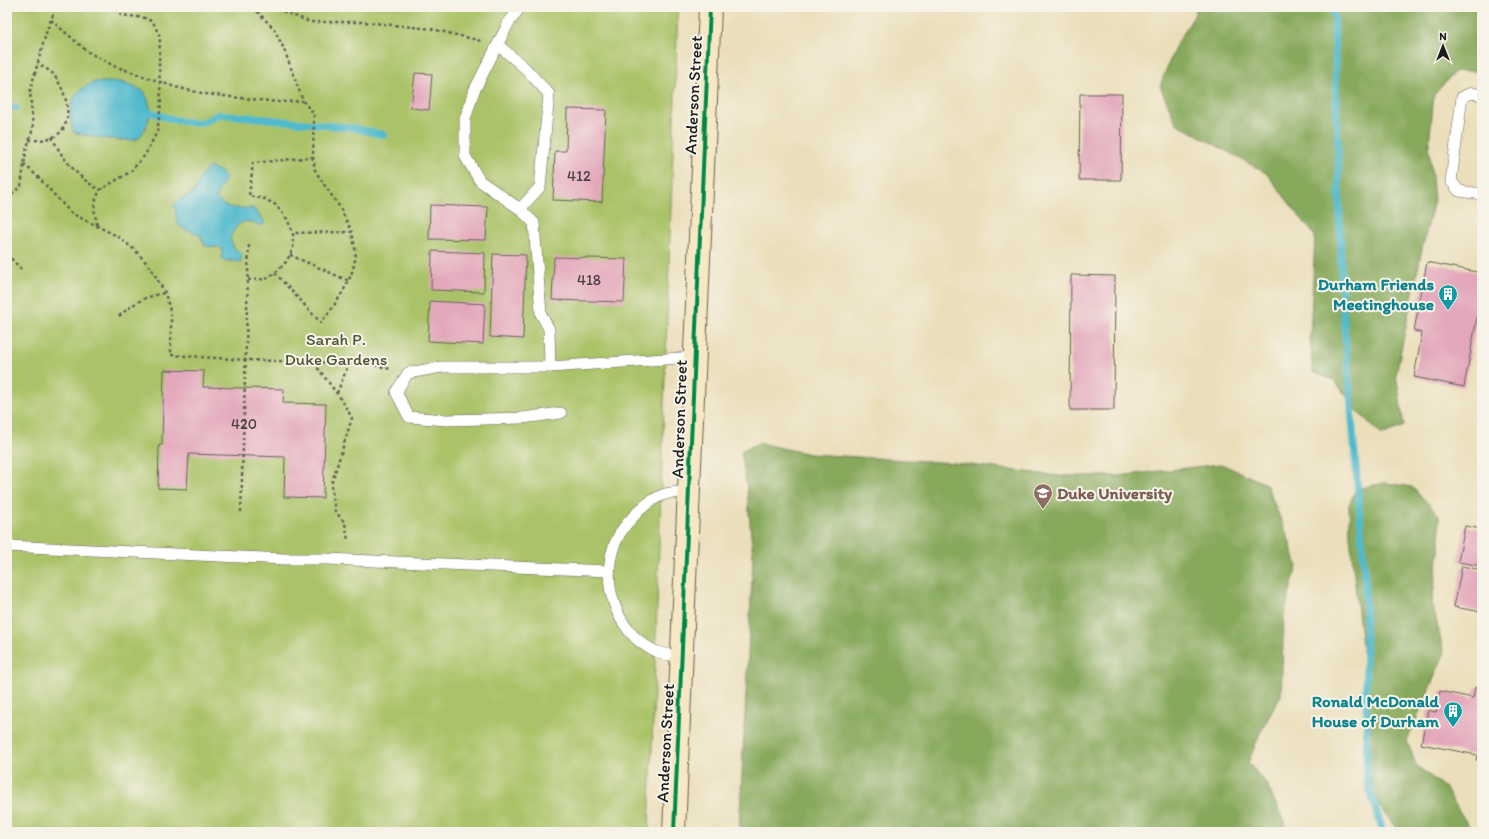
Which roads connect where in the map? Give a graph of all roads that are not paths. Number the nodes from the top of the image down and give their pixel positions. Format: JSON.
{"nodes":[{"id":1,"x":520,"y":7,"type":"edge"},
{"id":2,"x":710,"y":7,"type":"edge"},
{"id":3,"x":498,"y":45,"type":"junction"},
{"id":4,"x":1482,"y":95,"type":"edge"},
{"id":5,"x":1482,"y":194,"type":"edge"},
{"id":6,"x":520,"y":209,"type":"junction"},
{"id":7,"x":694,"y":357,"type":"junction"},
{"id":8,"x":550,"y":367,"type":"junction"},
{"id":9,"x":561,"y":413,"type":"dead end"},
{"id":10,"x":690,"y":492,"type":"junction"},
{"id":11,"x":7,"y":546,"type":"edge"},
{"id":12,"x":609,"y":570,"type":"junction"},
{"id":13,"x":682,"y":656,"type":"junction"},
{"id":14,"x":674,"y":832,"type":"edge"}],
"edges":[{"from":1,"to":3,"type":"lane"},
{"from":2,"to":7,"type":"street","name":"Anderson Street"},
{"from":3,"to":6,"type":"lane"},
{"from":3,"to":6,"type":"lane"},
{"from":4,"to":5,"type":"lane"},
{"from":6,"to":8,"type":"lane"},
{"from":7,"to":8,"type":"lane"},
{"from":7,"to":10,"type":"street","name":"Anderson Street"},
{"from":8,"to":9,"type":"lane"},
{"from":10,"to":12,"type":"lane"},
{"from":10,"to":13,"type":"street","name":"Anderson Street"},
{"from":11,"to":12,"type":"lane"},
{"from":12,"to":13,"type":"lane"},
{"from":13,"to":14,"type":"street","name":"Anderson Street"}]}
